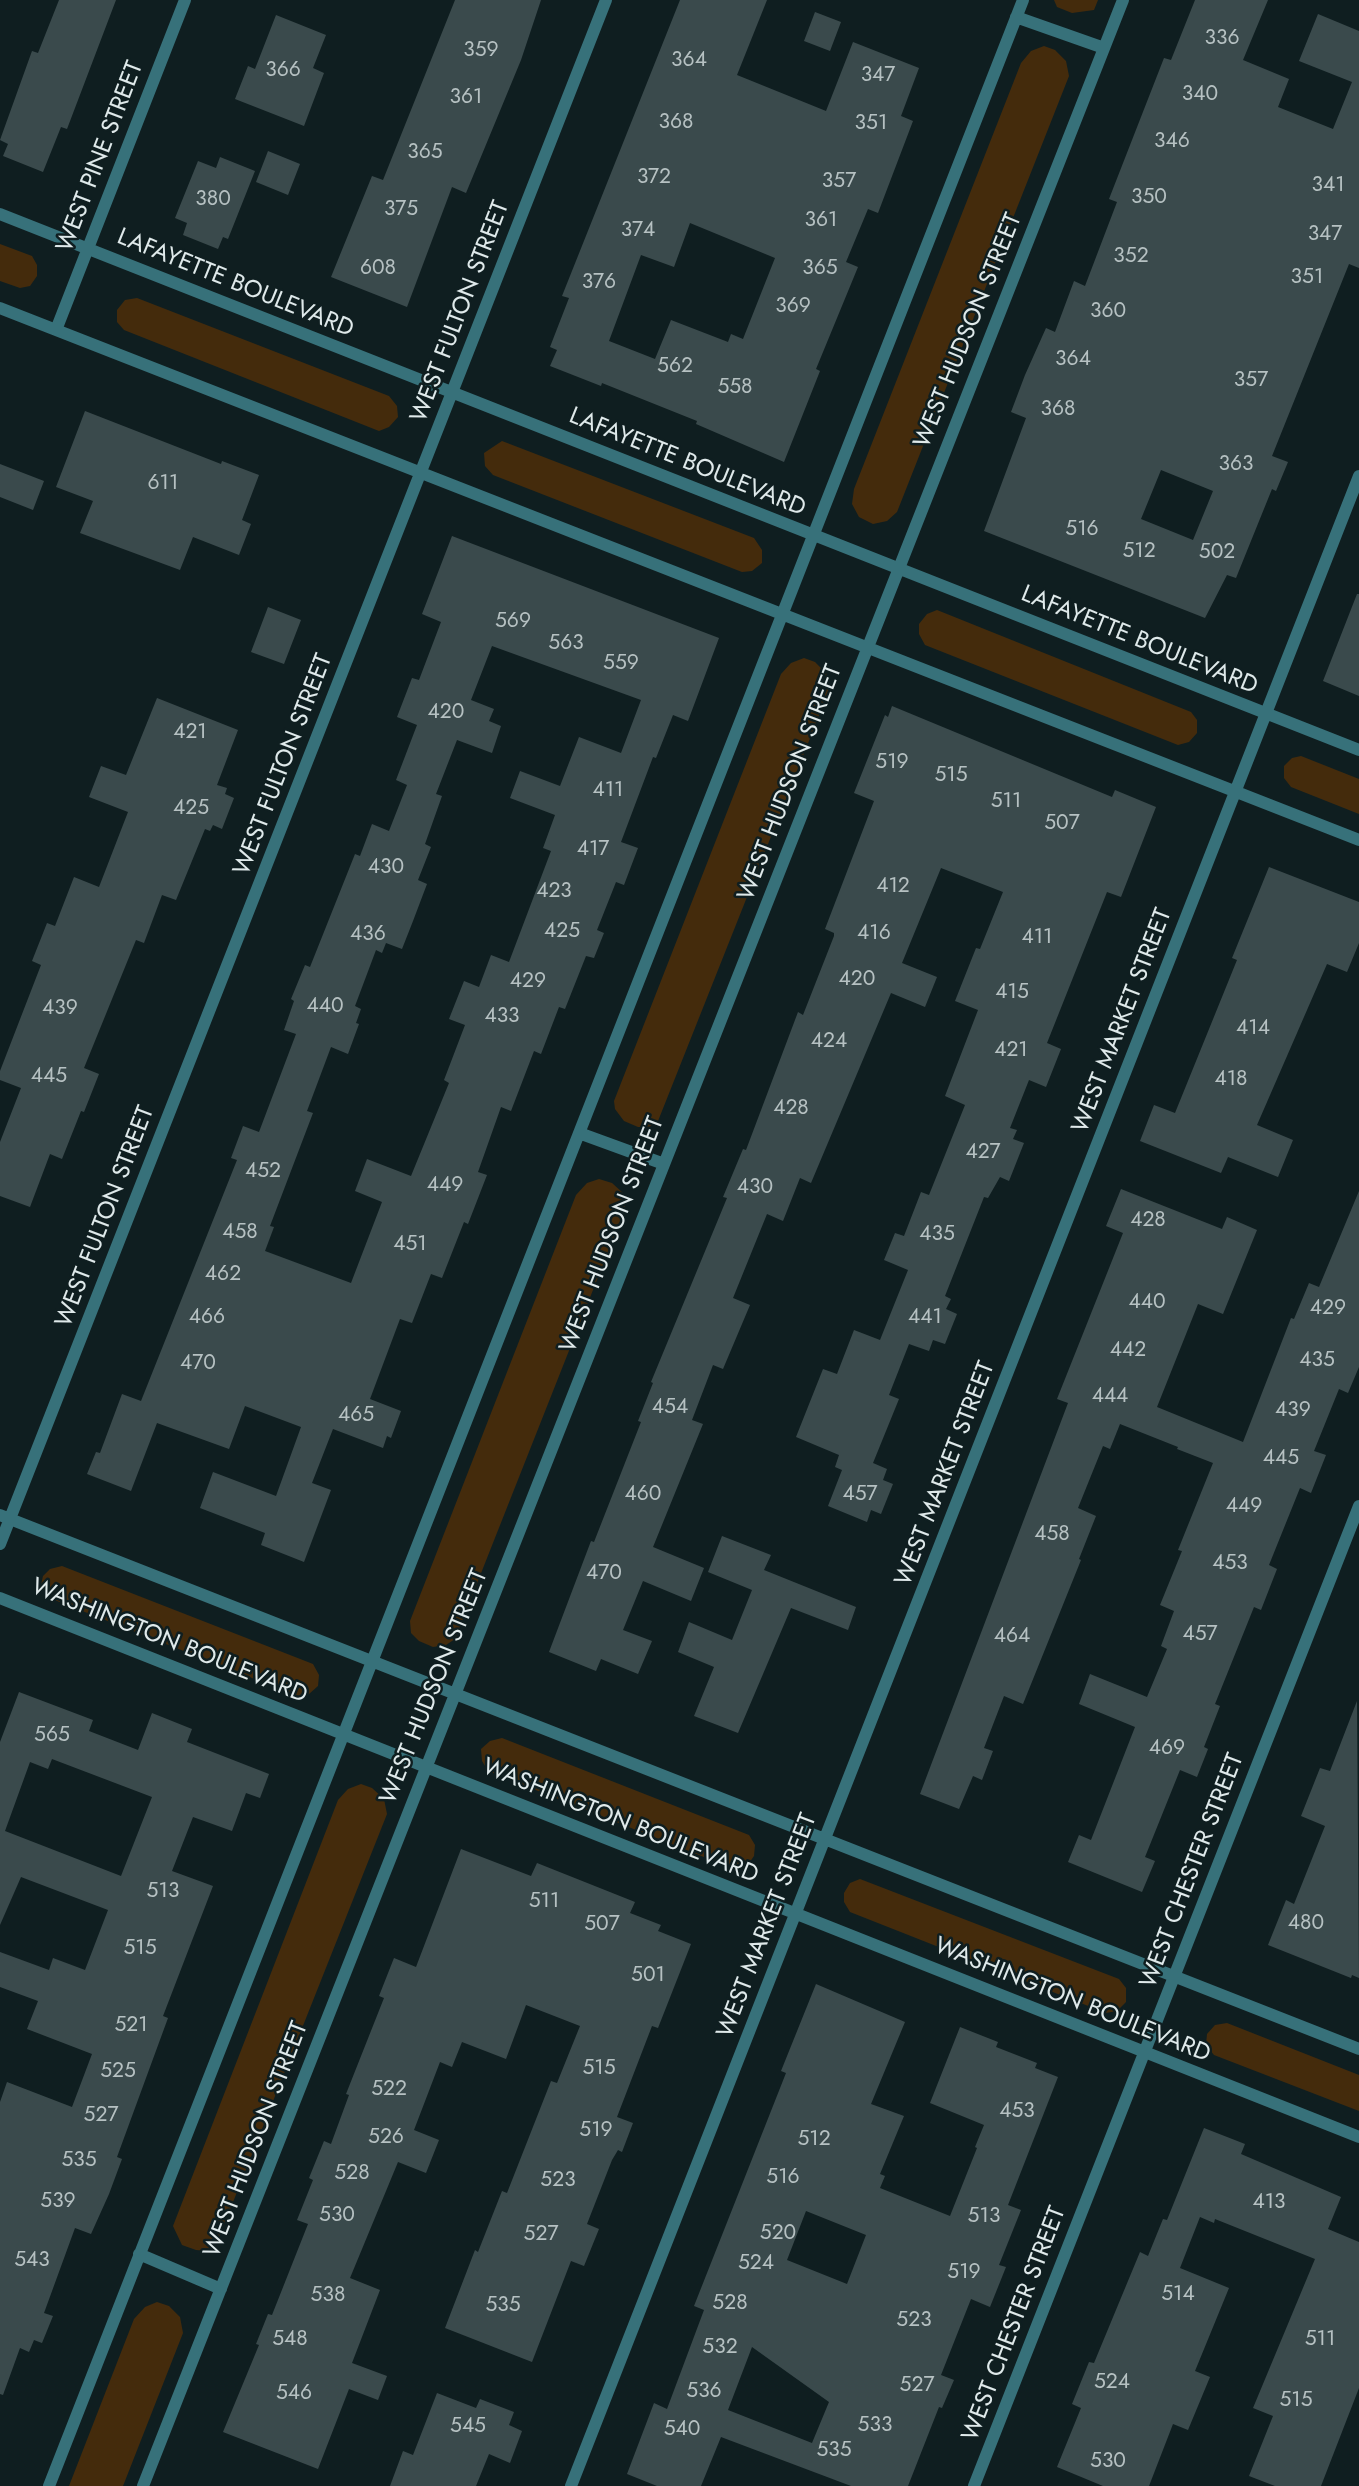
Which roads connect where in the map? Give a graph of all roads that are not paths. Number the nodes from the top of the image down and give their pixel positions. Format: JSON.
{"nodes":[{"id":1,"x":185,"y":0,"type":"edge"},
{"id":2,"x":606,"y":0,"type":"edge"},
{"id":3,"x":1023,"y":0,"type":"edge"},
{"id":4,"x":1123,"y":0,"type":"edge"},
{"id":5,"x":1016,"y":17,"type":"junction"},
{"id":6,"x":1104,"y":48,"type":"junction"},
{"id":7,"x":0,"y":214,"type":"edge"},
{"id":8,"x":88,"y":249,"type":"junction"},
{"id":9,"x":0,"y":308,"type":"edge"},
{"id":10,"x":56,"y":330,"type":"junction"},
{"id":11,"x":452,"y":393,"type":"junction"},
{"id":12,"x":421,"y":473,"type":"junction"},
{"id":13,"x":1359,"y":476,"type":"edge"},
{"id":14,"x":814,"y":536,"type":"junction"},
{"id":15,"x":898,"y":569,"type":"junction"},
{"id":16,"x":782,"y":615,"type":"junction"},
{"id":17,"x":867,"y":648,"type":"junction"},
{"id":18,"x":1266,"y":714,"type":"junction"},
{"id":19,"x":1359,"y":750,"type":"edge"},
{"id":20,"x":1236,"y":792,"type":"junction"},
{"id":21,"x":1359,"y":840,"type":"edge"},
{"id":22,"x":579,"y":1133,"type":"junction"},
{"id":23,"x":664,"y":1164,"type":"junction"},
{"id":24,"x":1359,"y":1506,"type":"edge"},
{"id":25,"x":5,"y":1517,"type":"edge"},
{"id":26,"x":0,"y":1544,"type":"edge"},
{"id":27,"x":0,"y":1598,"type":"edge"},
{"id":28,"x":372,"y":1661,"type":"junction"},
{"id":29,"x":455,"y":1694,"type":"junction"},
{"id":30,"x":344,"y":1734,"type":"junction"},
{"id":31,"x":426,"y":1767,"type":"junction"},
{"id":32,"x":825,"y":1839,"type":"junction"},
{"id":33,"x":795,"y":1914,"type":"junction"},
{"id":34,"x":1174,"y":1976,"type":"junction"},
{"id":35,"x":1359,"y":2049,"type":"edge"},
{"id":36,"x":1144,"y":2052,"type":"junction"},
{"id":37,"x":1359,"y":2137,"type":"edge"},
{"id":38,"x":140,"y":2254,"type":"junction"},
{"id":39,"x":221,"y":2289,"type":"junction"},
{"id":40,"x":49,"y":2486,"type":"edge"},
{"id":41,"x":143,"y":2486,"type":"edge"},
{"id":42,"x":571,"y":2486,"type":"edge"},
{"id":43,"x":974,"y":2486,"type":"edge"}],
"edges":[{"from":1,"to":8,"type":"street","name":"WEST PINE STREET"},
{"from":2,"to":11,"type":"street","name":"WEST FULTON STREET"},
{"from":3,"to":5,"type":"street"},
{"from":4,"to":6,"type":"street","name":"WEST HUDSON STREET"},
{"from":5,"to":6,"type":"street"},
{"from":5,"to":14,"type":"street"},
{"from":6,"to":15,"type":"street","name":"WEST HUDSON STREET"},
{"from":7,"to":8,"type":"street","name":"LAFAYETTE BOULEVARD"},
{"from":8,"to":10,"type":"street","name":"WEST PINE STREET"},
{"from":8,"to":11,"type":"street","name":"LAFAYETTE BOULEVARD"},
{"from":9,"to":10,"type":"street"},
{"from":10,"to":12,"type":"street"},
{"from":11,"to":12,"type":"street","name":"WEST FULTON STREET"},
{"from":11,"to":14,"type":"street","name":"LAFAYETTE BOULEVARD"},
{"from":12,"to":16,"type":"street"},
{"from":12,"to":25,"type":"street","name":"WEST FULTON STREET"},
{"from":13,"to":18,"type":"street","name":"WEST MARKET STREET"},
{"from":14,"to":15,"type":"street","name":"LAFAYETTE BOULEVARD"},
{"from":14,"to":16,"type":"street"},
{"from":15,"to":17,"type":"street","name":"WEST HUDSON STREET"},
{"from":15,"to":18,"type":"street","name":"LAFAYETTE BOULEVARD"},
{"from":16,"to":17,"type":"street"},
{"from":16,"to":22,"type":"street"},
{"from":17,"to":20,"type":"street"},
{"from":17,"to":23,"type":"street","name":"WEST HUDSON STREET"},
{"from":18,"to":19,"type":"street","name":"LAFAYETTE BOULEVARD"},
{"from":18,"to":20,"type":"street","name":"WEST MARKET STREET"},
{"from":20,"to":21,"type":"street"},
{"from":20,"to":32,"type":"street","name":"WEST MARKET STREET"},
{"from":22,"to":23,"type":"street"},
{"from":22,"to":28,"type":"street"},
{"from":23,"to":29,"type":"street","name":"WEST HUDSON STREET"},
{"from":24,"to":34,"type":"street","name":"WEST CHESTER STREET"},
{"from":25,"to":26,"type":"street","name":"WEST FULTON STREET"},
{"from":25,"to":28,"type":"street"},
{"from":27,"to":30,"type":"street","name":"WASHINGTON BOULEVARD"},
{"from":28,"to":29,"type":"street"},
{"from":28,"to":30,"type":"street"},
{"from":29,"to":31,"type":"street","name":"WEST HUDSON STREET"},
{"from":29,"to":32,"type":"street"},
{"from":30,"to":31,"type":"street","name":"WASHINGTON BOULEVARD"},
{"from":30,"to":38,"type":"street"},
{"from":31,"to":33,"type":"street","name":"WASHINGTON BOULEVARD"},
{"from":31,"to":39,"type":"street","name":"WEST HUDSON STREET"},
{"from":32,"to":33,"type":"street","name":"WEST MARKET STREET"},
{"from":32,"to":34,"type":"street"},
{"from":33,"to":36,"type":"street","name":"WASHINGTON BOULEVARD"},
{"from":33,"to":42,"type":"street","name":"WEST MARKET STREET"},
{"from":34,"to":35,"type":"street"},
{"from":34,"to":36,"type":"street","name":"WEST CHESTER STREET"},
{"from":36,"to":37,"type":"street","name":"WASHINGTON BOULEVARD"},
{"from":36,"to":43,"type":"street","name":"WEST CHESTER STREET"},
{"from":38,"to":39,"type":"street"},
{"from":38,"to":40,"type":"street"},
{"from":39,"to":41,"type":"street","name":"WEST HUDSON STREET"}]}
